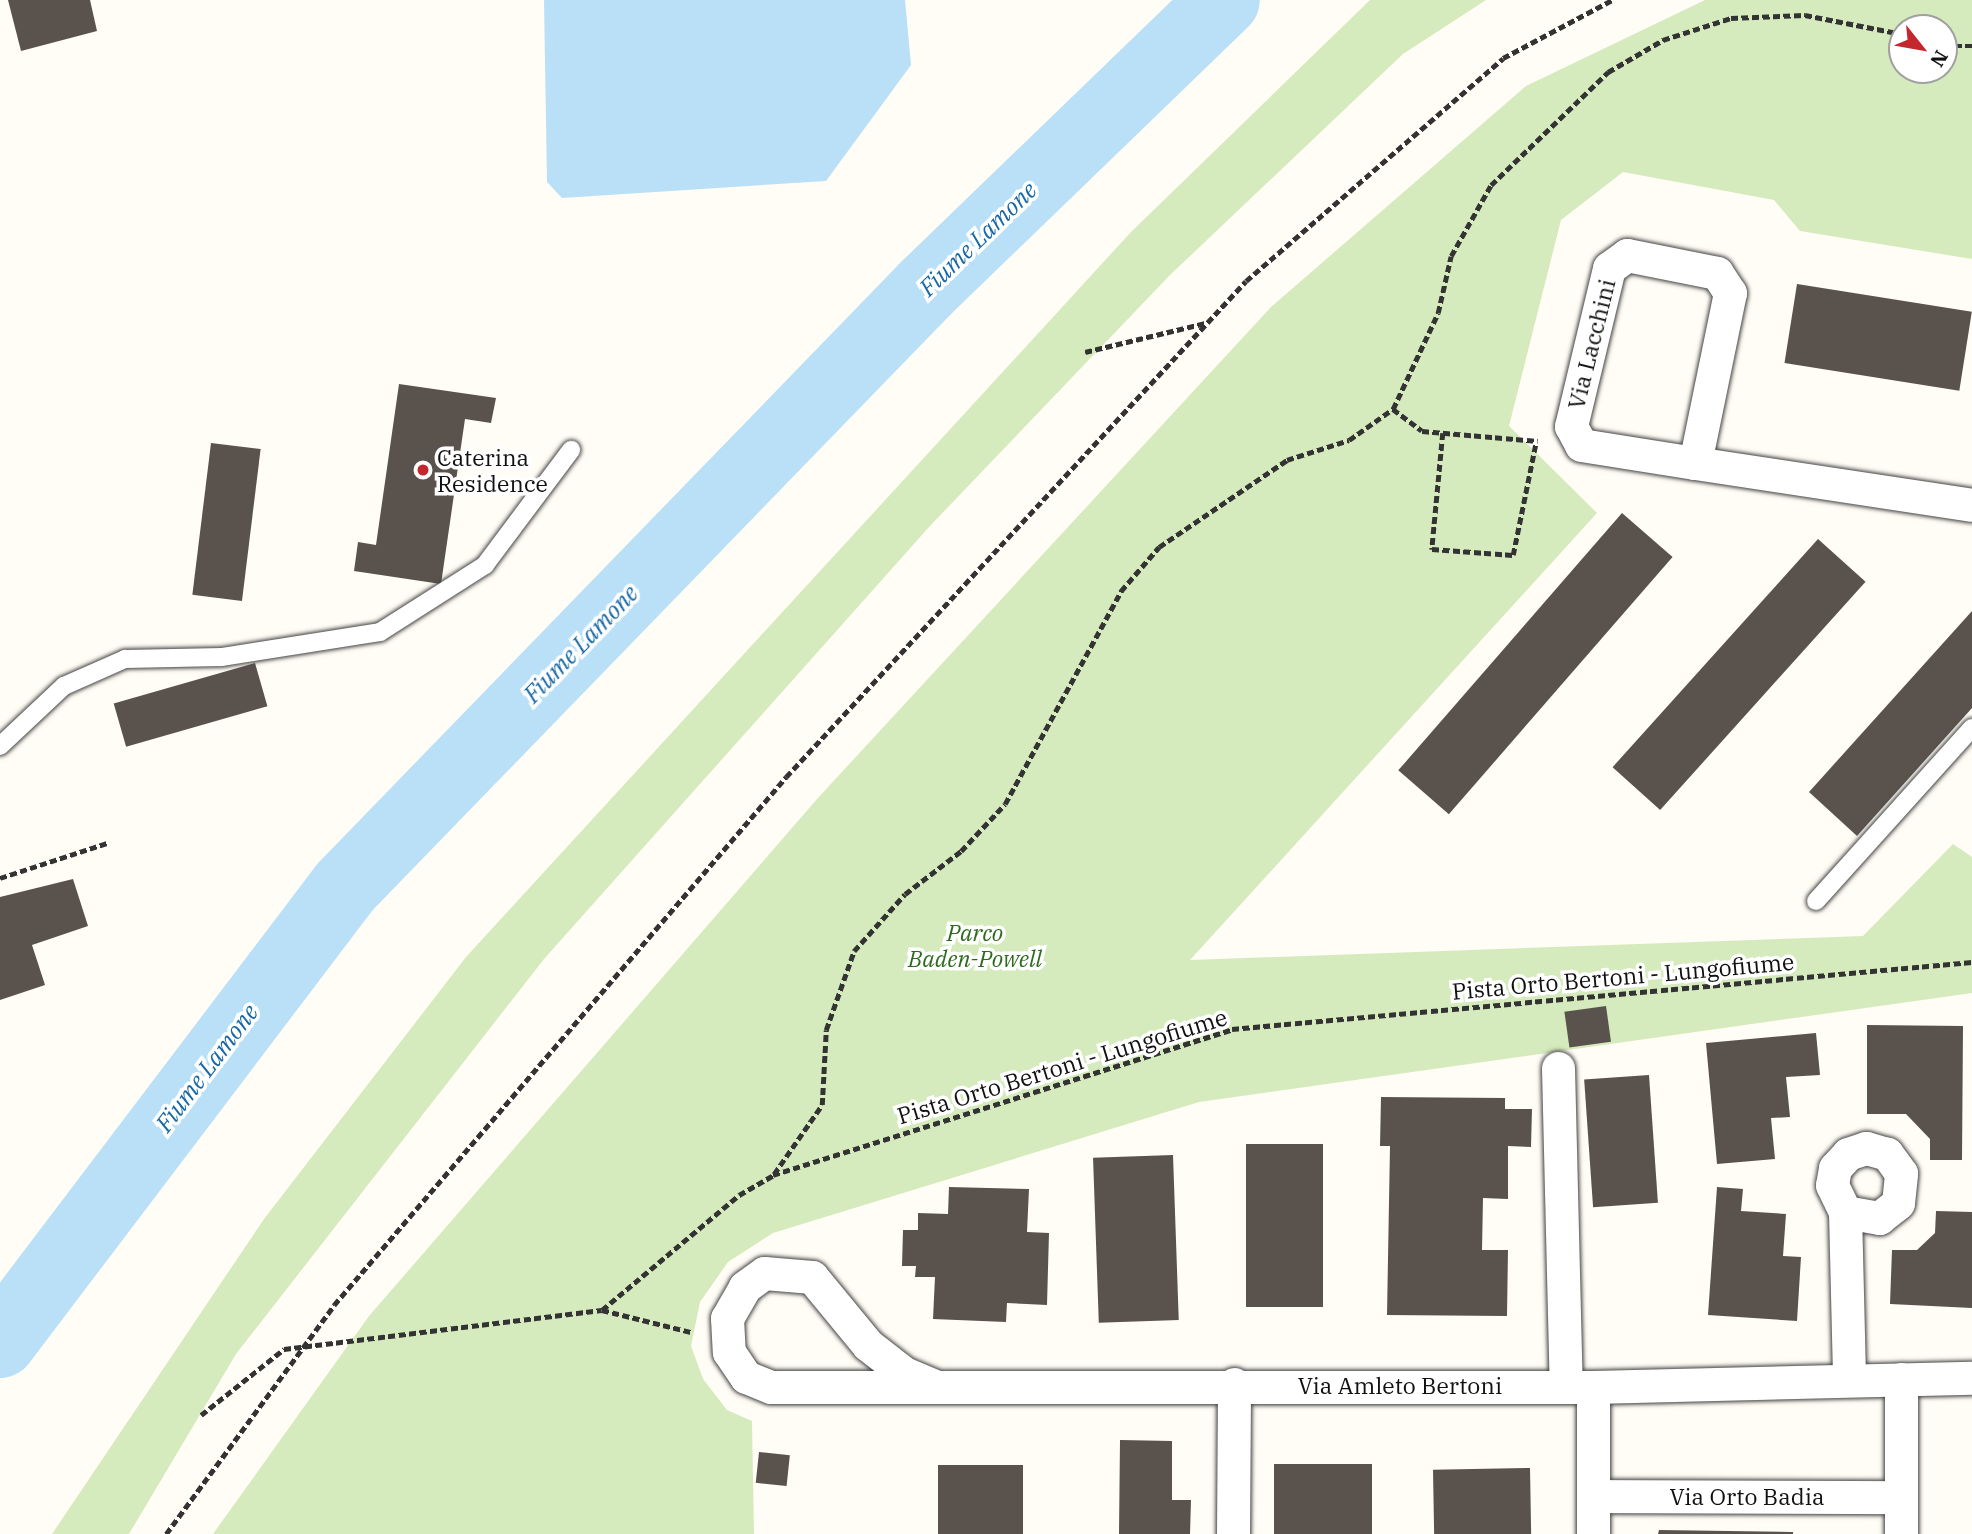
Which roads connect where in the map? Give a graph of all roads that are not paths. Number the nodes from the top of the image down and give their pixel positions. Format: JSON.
{"nodes":[{"id":1,"x":571,"y":450,"type":"dead end"},
{"id":2,"x":1695,"y":463,"type":"junction"},
{"id":3,"x":1972,"y":505,"type":"edge"},
{"id":4,"x":1972,"y":728,"type":"edge"},
{"id":5,"x":0,"y":746,"type":"edge"},
{"id":6,"x":1816,"y":901,"type":"dead end"},
{"id":7,"x":1558,"y":1068,"type":"dead end"},
{"id":8,"x":1845,"y":1212,"type":"dead end"},
{"id":9,"x":1849,"y":1378,"type":"junction"},
{"id":10,"x":1972,"y":1378,"type":"edge"},
{"id":11,"x":1901,"y":1380,"type":"junction"},
{"id":12,"x":1234,"y":1384,"type":"junction"},
{"id":13,"x":1580,"y":1386,"type":"junction"},
{"id":14,"x":937,"y":1387,"type":"junction"},
{"id":15,"x":1594,"y":1496,"type":"junction"},
{"id":16,"x":1901,"y":1497,"type":"junction"},
{"id":17,"x":1233,"y":1534,"type":"edge"},
{"id":18,"x":1593,"y":1534,"type":"edge"},
{"id":19,"x":1901,"y":1534,"type":"edge"}],
"edges":[{"from":1,"to":5,"type":"lane"},
{"from":2,"to":2,"type":"street","name":"Via Lacchini"},
{"from":2,"to":3,"type":"street"},
{"from":4,"to":6,"type":"lane"},
{"from":7,"to":13,"type":"street"},
{"from":8,"to":9,"type":"street"},
{"from":9,"to":11,"type":"street","name":"Via Amleto Bertoni"},
{"from":9,"to":13,"type":"street","name":"Via Amleto Bertoni"},
{"from":10,"to":11,"type":"street","name":"Via Amleto Bertoni"},
{"from":11,"to":16,"type":"street"},
{"from":12,"to":13,"type":"street","name":"Via Amleto Bertoni"},
{"from":12,"to":14,"type":"street","name":"Via Amleto Bertoni"},
{"from":12,"to":17,"type":"street"},
{"from":13,"to":15,"type":"street"},
{"from":14,"to":14,"type":"street","name":"Via Amleto Bertoni"},
{"from":15,"to":16,"type":"street","name":"Via Orto Badia"},
{"from":15,"to":18,"type":"street"},
{"from":16,"to":19,"type":"street"}]}
